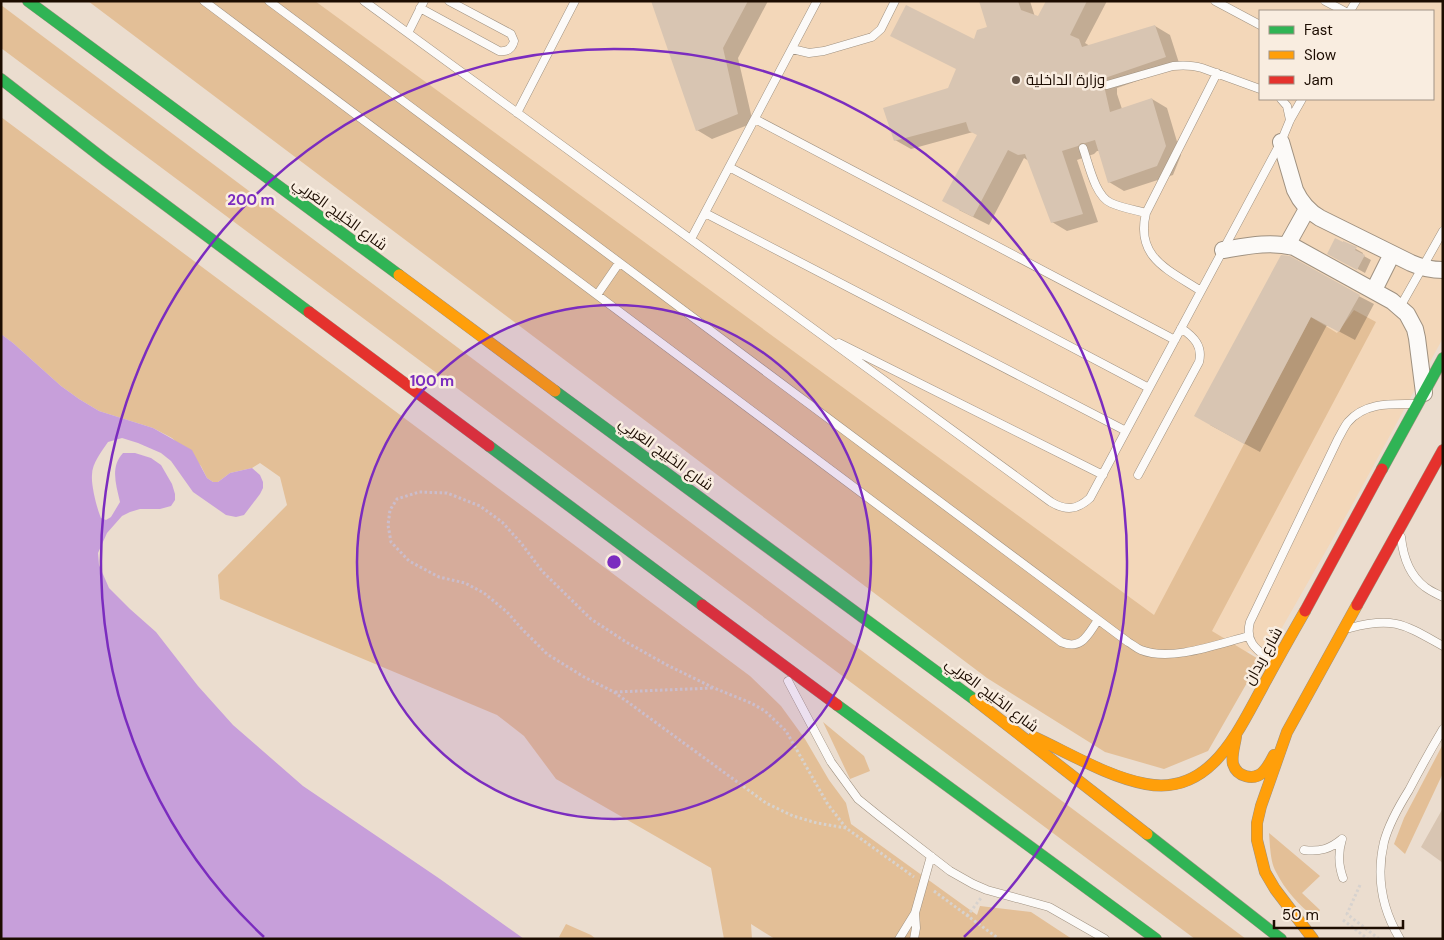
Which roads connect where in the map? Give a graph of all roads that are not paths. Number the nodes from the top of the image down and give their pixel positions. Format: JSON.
{"nodes":[{"id":1,"x":28,"y":1,"type":"edge"},
{"id":2,"x":204,"y":1,"type":"edge"},
{"id":3,"x":269,"y":1,"type":"edge"},
{"id":4,"x":364,"y":1,"type":"edge"},
{"id":5,"x":449,"y":1,"type":"edge"},
{"id":6,"x":575,"y":1,"type":"edge"},
{"id":7,"x":817,"y":1,"type":"edge"},
{"id":8,"x":895,"y":1,"type":"edge"},
{"id":9,"x":1215,"y":1,"type":"edge"},
{"id":10,"x":1326,"y":1,"type":"edge"},
{"id":11,"x":422,"y":4,"type":"edge"},
{"id":12,"x":56,"y":9,"type":"dead end"},
{"id":13,"x":1342,"y":10,"type":"edge"},
{"id":14,"x":1259,"y":25,"type":"edge"},
{"id":15,"x":408,"y":33,"type":"junction"},
{"id":16,"x":80,"y":41,"type":"junction"},
{"id":17,"x":792,"y":49,"type":"junction"},
{"id":18,"x":1217,"y":73,"type":"junction"},
{"id":19,"x":1,"y":79,"type":"edge"},
{"id":20,"x":1107,"y":85,"type":"dead end"},
{"id":21,"x":1259,"y":89,"type":"edge"},
{"id":22,"x":1,"y":93,"type":"edge"},
{"id":23,"x":1282,"y":100,"type":"edge"},
{"id":24,"x":1301,"y":100,"type":"edge"},
{"id":25,"x":518,"y":113,"type":"junction"},
{"id":26,"x":755,"y":119,"type":"junction"},
{"id":27,"x":1290,"y":120,"type":"junction"},
{"id":28,"x":1281,"y":142,"type":"junction"},
{"id":29,"x":1083,"y":148,"type":"dead end"},
{"id":30,"x":105,"y":160,"type":"junction"},
{"id":31,"x":729,"y":167,"type":"junction"},
{"id":32,"x":1307,"y":209,"type":"junction"},
{"id":33,"x":705,"y":213,"type":"junction"},
{"id":34,"x":1146,"y":213,"type":"junction"},
{"id":35,"x":1443,"y":231,"type":"edge"},
{"id":36,"x":691,"y":240,"type":"junction"},
{"id":37,"x":1287,"y":245,"type":"junction"},
{"id":38,"x":1223,"y":250,"type":"junction"},
{"id":39,"x":1392,"y":254,"type":"junction"},
{"id":40,"x":619,"y":262,"type":"junction"},
{"id":41,"x":1422,"y":268,"type":"junction"},
{"id":42,"x":1443,"y":270,"type":"edge"},
{"id":43,"x":1202,"y":290,"type":"junction"},
{"id":44,"x":1374,"y":290,"type":"junction"},
{"id":45,"x":597,"y":295,"type":"junction"},
{"id":46,"x":1400,"y":307,"type":"junction"},
{"id":47,"x":1181,"y":328,"type":"junction"},
{"id":48,"x":820,"y":333,"type":"junction"},
{"id":49,"x":1175,"y":340,"type":"junction"},
{"id":50,"x":1443,"y":358,"type":"edge"},
{"id":51,"x":1149,"y":388,"type":"junction"},
{"id":52,"x":1421,"y":399,"type":"junction"},
{"id":53,"x":1126,"y":431,"type":"junction"},
{"id":54,"x":1443,"y":450,"type":"edge"},
{"id":55,"x":1103,"y":475,"type":"junction"},
{"id":56,"x":1138,"y":475,"type":"dead end"},
{"id":57,"x":1402,"y":523,"type":"junction"},
{"id":58,"x":1443,"y":597,"type":"edge"},
{"id":59,"x":1098,"y":620,"type":"junction"},
{"id":60,"x":1343,"y":630,"type":"junction"},
{"id":61,"x":1249,"y":636,"type":"junction"},
{"id":62,"x":1443,"y":646,"type":"edge"},
{"id":63,"x":778,"y":662,"type":"junction"},
{"id":64,"x":1276,"y":664,"type":"junction"},
{"id":65,"x":1004,"y":722,"type":"junction"},
{"id":66,"x":1443,"y":729,"type":"edge"},
{"id":67,"x":1287,"y":732,"type":"junction"},
{"id":68,"x":1236,"y":736,"type":"junction"},
{"id":69,"x":1304,"y":850,"type":"dead end"},
{"id":70,"x":931,"y":856,"type":"junction"},
{"id":71,"x":1343,"y":878,"type":"dead end"},
{"id":72,"x":915,"y":913,"type":"junction"},
{"id":73,"x":899,"y":939,"type":"edge"},
{"id":74,"x":914,"y":939,"type":"edge"},
{"id":75,"x":1105,"y":939,"type":"edge"},
{"id":76,"x":1156,"y":939,"type":"edge"},
{"id":77,"x":1281,"y":939,"type":"edge"},
{"id":78,"x":1313,"y":939,"type":"edge"},
{"id":79,"x":1400,"y":939,"type":"edge"}],
"edges":[{"from":1,"to":16,"type":"main road","name":"شارع الخَلِيج العَربِي"},
{"from":2,"to":45,"type":"lane"},
{"from":3,"to":40,"type":"lane"},
{"from":4,"to":15,"type":"lane"},
{"from":5,"to":11,"type":"lane"},
{"from":6,"to":25,"type":"lane"},
{"from":7,"to":17,"type":"lane"},
{"from":8,"to":17,"type":"lane"},
{"from":9,"to":14,"type":"lane"},
{"from":10,"to":13,"type":"lane"},
{"from":11,"to":15,"type":"lane"},
{"from":12,"to":16,"type":"main road"},
{"from":15,"to":25,"type":"lane"},
{"from":16,"to":65,"type":"main road","name":"شارع الخَلِيج العَربِي"},
{"from":17,"to":26,"type":"lane"},
{"from":18,"to":20,"type":"lane"},
{"from":18,"to":21,"type":"lane"},
{"from":18,"to":34,"type":"lane"},
{"from":19,"to":30,"type":"main road"},
{"from":22,"to":30,"type":"main road"},
{"from":23,"to":27,"type":"lane"},
{"from":24,"to":27,"type":"lane"},
{"from":25,"to":36,"type":"lane"},
{"from":26,"to":31,"type":"lane"},
{"from":26,"to":49,"type":"lane"},
{"from":27,"to":28,"type":"lane"},
{"from":28,"to":32,"type":"street"},
{"from":28,"to":38,"type":"lane"},
{"from":29,"to":34,"type":"lane"},
{"from":30,"to":63,"type":"main road"},
{"from":31,"to":33,"type":"lane"},
{"from":31,"to":51,"type":"lane"},
{"from":32,"to":37,"type":"street"},
{"from":32,"to":39,"type":"street"},
{"from":33,"to":36,"type":"lane"},
{"from":33,"to":53,"type":"lane"},
{"from":34,"to":43,"type":"lane"},
{"from":35,"to":41,"type":"lane"},
{"from":36,"to":48,"type":"lane"},
{"from":37,"to":38,"type":"street"},
{"from":37,"to":44,"type":"street"},
{"from":38,"to":43,"type":"lane"},
{"from":39,"to":41,"type":"street"},
{"from":39,"to":44,"type":"street"},
{"from":40,"to":45,"type":"lane"},
{"from":40,"to":59,"type":"lane"},
{"from":41,"to":42,"type":"street"},
{"from":41,"to":46,"type":"lane"},
{"from":43,"to":47,"type":"lane"},
{"from":44,"to":46,"type":"street"},
{"from":45,"to":59,"type":"lane"},
{"from":46,"to":52,"type":"street"},
{"from":47,"to":49,"type":"lane"},
{"from":47,"to":56,"type":"lane"},
{"from":48,"to":55,"type":"lane"},
{"from":48,"to":55,"type":"lane"},
{"from":49,"to":51,"type":"lane"},
{"from":50,"to":52,"type":"main road","name":"شارع ربدان"},
{"from":51,"to":53,"type":"lane"},
{"from":52,"to":61,"type":"lane"},
{"from":52,"to":64,"type":"main road","name":"شارع ربدان"},
{"from":53,"to":55,"type":"lane"},
{"from":54,"to":57,"type":"main road"},
{"from":57,"to":58,"type":"lane"},
{"from":57,"to":60,"type":"main road"},
{"from":59,"to":61,"type":"lane"},
{"from":60,"to":62,"type":"lane"},
{"from":60,"to":67,"type":"main road"},
{"from":61,"to":64,"type":"lane"},
{"from":63,"to":70,"type":"lane"},
{"from":63,"to":76,"type":"main road"},
{"from":64,"to":68,"type":"main road","name":"شارع ربدان"},
{"from":65,"to":68,"type":"main road","name":"شارع ربدان"},
{"from":65,"to":77,"type":"main road","name":"شارع الخَلِيج العَربِي"},
{"from":66,"to":79,"type":"lane"},
{"from":67,"to":68,"type":"main road"},
{"from":67,"to":78,"type":"main road"},
{"from":69,"to":71,"type":"lane"},
{"from":70,"to":72,"type":"lane"},
{"from":70,"to":75,"type":"lane"},
{"from":72,"to":73,"type":"lane"},
{"from":72,"to":74,"type":"lane"}]}
